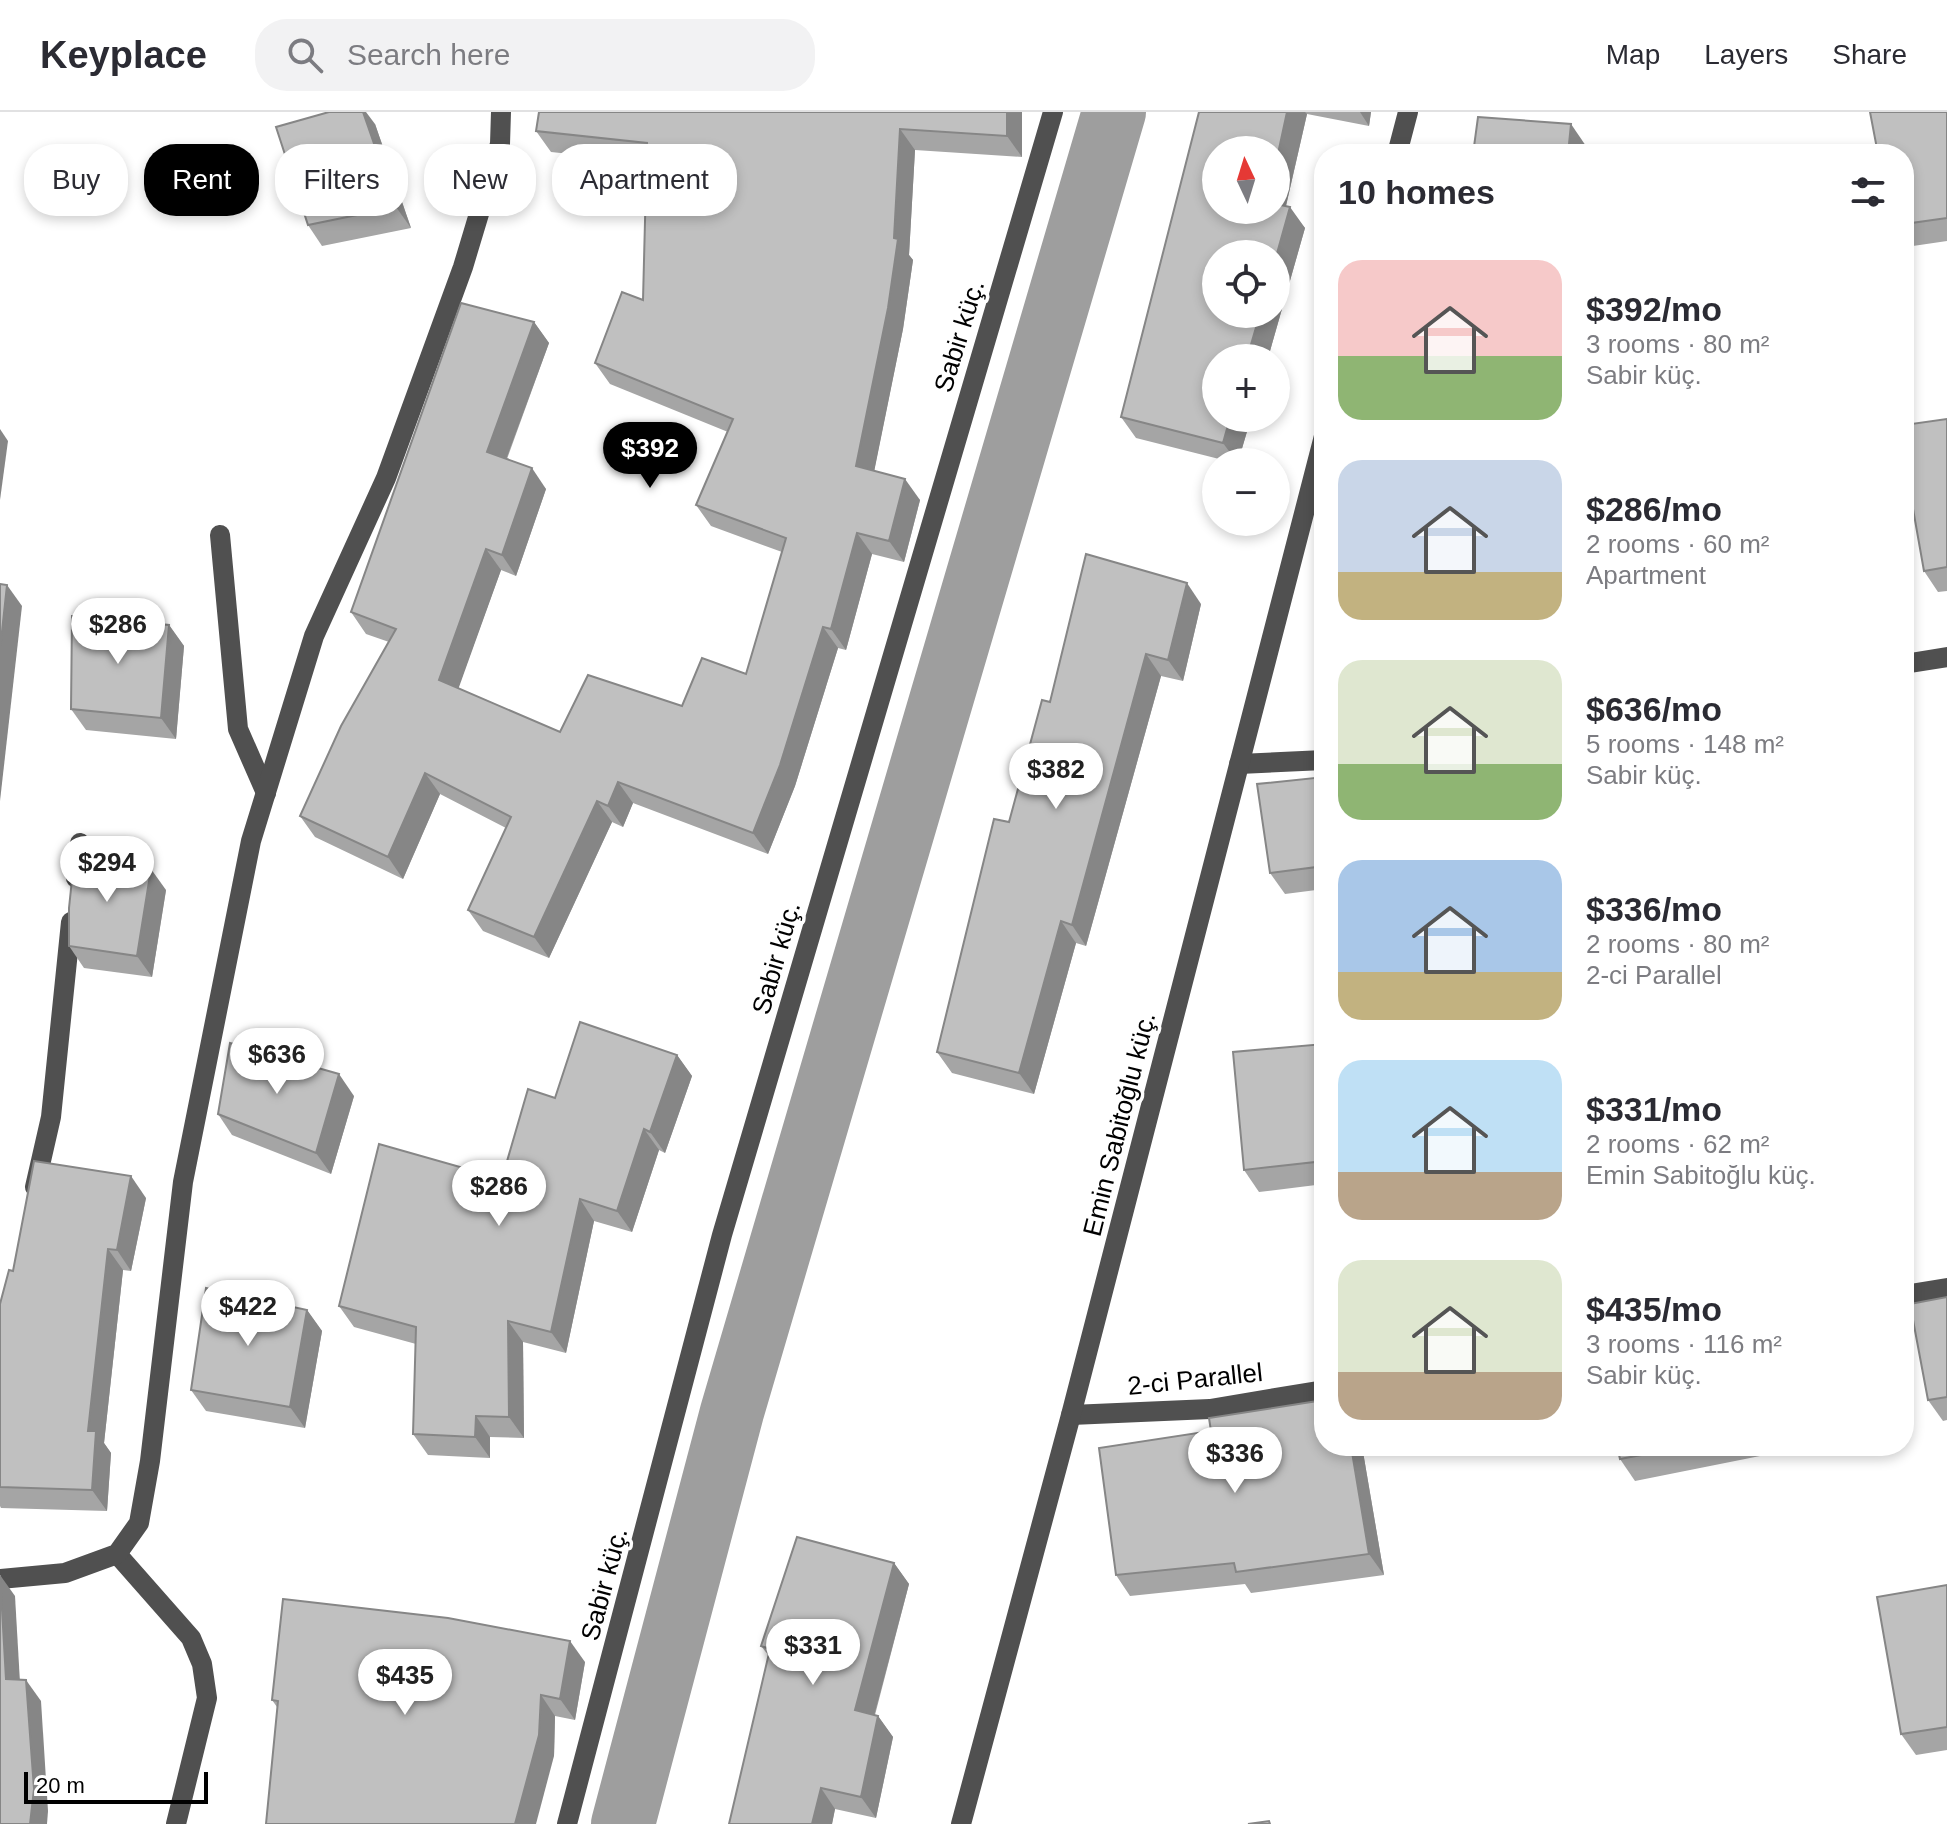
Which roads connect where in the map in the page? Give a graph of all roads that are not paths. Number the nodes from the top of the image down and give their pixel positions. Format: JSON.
{"nodes":[{"id":1,"x":501,"y":112,"type":"edge"},
{"id":2,"x":1053,"y":112,"type":"edge"},
{"id":3,"x":1408,"y":112,"type":"edge"},
{"id":4,"x":1400,"y":144,"type":"edge"},
{"id":5,"x":1314,"y":475,"type":"edge"},
{"id":6,"x":220,"y":535,"type":"dead end"},
{"id":7,"x":1947,"y":657,"type":"edge"},
{"id":8,"x":1914,"y":662,"type":"edge"},
{"id":9,"x":1314,"y":760,"type":"edge"},
{"id":10,"x":1239,"y":764,"type":"junction"},
{"id":11,"x":266,"y":793,"type":"junction"},
{"id":12,"x":80,"y":843,"type":"dead end"},
{"id":13,"x":31,"y":1204,"type":"edge"},
{"id":14,"x":1947,"y":1288,"type":"edge"},
{"id":15,"x":1914,"y":1293,"type":"edge"},
{"id":16,"x":1314,"y":1392,"type":"edge"},
{"id":17,"x":1071,"y":1415,"type":"junction"},
{"id":18,"x":117,"y":1554,"type":"junction"},
{"id":19,"x":0,"y":1579,"type":"edge"},
{"id":20,"x":176,"y":1824,"type":"edge"},
{"id":21,"x":567,"y":1824,"type":"edge"},
{"id":22,"x":961,"y":1824,"type":"edge"}],
"edges":[{"from":1,"to":11,"type":"street"},
{"from":2,"to":21,"type":"street","name":"Sabir küç."},
{"from":3,"to":4,"type":"street"},
{"from":5,"to":10,"type":"street","name":"Emin Sabitoğlu küç."},
{"from":6,"to":11,"type":"street"},
{"from":7,"to":8,"type":"street"},
{"from":9,"to":10,"type":"street"},
{"from":10,"to":17,"type":"street","name":"Emin Sabitoğlu küç."},
{"from":11,"to":18,"type":"street"},
{"from":12,"to":13,"type":"street"},
{"from":14,"to":15,"type":"street"},
{"from":16,"to":17,"type":"street","name":"2-ci Parallel"},
{"from":17,"to":22,"type":"street","name":"Emin Sabitoğlu küç."},
{"from":18,"to":19,"type":"street"},
{"from":18,"to":20,"type":"street"}]}
